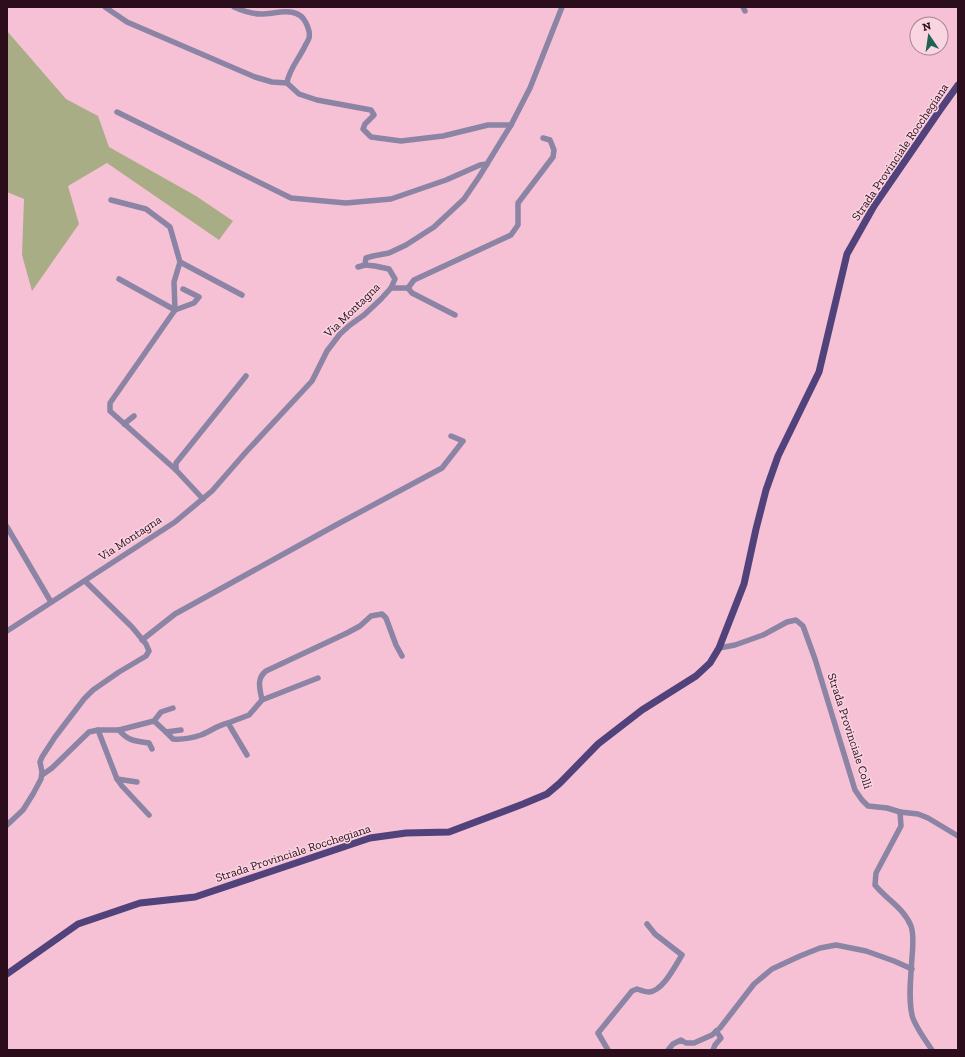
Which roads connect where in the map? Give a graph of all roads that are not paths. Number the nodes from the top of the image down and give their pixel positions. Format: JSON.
{"nodes":[{"id":1,"x":105,"y":7,"type":"edge"},
{"id":2,"x":234,"y":7,"type":"edge"},
{"id":3,"x":562,"y":7,"type":"edge"},
{"id":4,"x":287,"y":82,"type":"junction"},
{"id":5,"x":958,"y":86,"type":"edge"},
{"id":6,"x":117,"y":112,"type":"dead end"},
{"id":7,"x":512,"y":125,"type":"junction"},
{"id":8,"x":543,"y":138,"type":"dead end"},
{"id":9,"x":487,"y":164,"type":"junction"},
{"id":10,"x":111,"y":200,"type":"dead end"},
{"id":11,"x":180,"y":262,"type":"junction"},
{"id":12,"x":365,"y":265,"type":"junction"},
{"id":13,"x":358,"y":267,"type":"dead end"},
{"id":14,"x":119,"y":279,"type":"dead end"},
{"id":15,"x":391,"y":288,"type":"junction"},
{"id":16,"x":408,"y":288,"type":"junction"},
{"id":17,"x":183,"y":289,"type":"dead end"},
{"id":18,"x":242,"y":295,"type":"dead end"},
{"id":19,"x":176,"y":310,"type":"junction"},
{"id":20,"x":455,"y":315,"type":"dead end"},
{"id":21,"x":246,"y":376,"type":"dead end"},
{"id":22,"x":134,"y":416,"type":"dead end"},
{"id":23,"x":124,"y":424,"type":"junction"},
{"id":24,"x":451,"y":436,"type":"dead end"},
{"id":25,"x":176,"y":470,"type":"junction"},
{"id":26,"x":203,"y":499,"type":"junction"},
{"id":27,"x":7,"y":527,"type":"edge"},
{"id":28,"x":85,"y":581,"type":"junction"},
{"id":29,"x":51,"y":602,"type":"junction"},
{"id":30,"x":7,"y":631,"type":"edge"},
{"id":31,"x":142,"y":640,"type":"junction"},
{"id":32,"x":719,"y":648,"type":"junction"},
{"id":33,"x":402,"y":656,"type":"dead end"},
{"id":34,"x":318,"y":678,"type":"dead end"},
{"id":35,"x":262,"y":700,"type":"junction"},
{"id":36,"x":173,"y":708,"type":"dead end"},
{"id":37,"x":154,"y":721,"type":"junction"},
{"id":38,"x":228,"y":723,"type":"junction"},
{"id":39,"x":98,"y":730,"type":"junction"},
{"id":40,"x":119,"y":730,"type":"junction"},
{"id":41,"x":181,"y":730,"type":"dead end"},
{"id":42,"x":166,"y":732,"type":"junction"},
{"id":43,"x":152,"y":749,"type":"dead end"},
{"id":44,"x":246,"y":755,"type":"dead end"},
{"id":45,"x":42,"y":775,"type":"junction"},
{"id":46,"x":117,"y":779,"type":"junction"},
{"id":47,"x":137,"y":782,"type":"dead end"},
{"id":48,"x":900,"y":812,"type":"junction"},
{"id":49,"x":150,"y":815,"type":"dead end"},
{"id":50,"x":7,"y":825,"type":"edge"},
{"id":51,"x":958,"y":836,"type":"edge"},
{"id":52,"x":647,"y":924,"type":"dead end"},
{"id":53,"x":912,"y":969,"type":"junction"},
{"id":54,"x":7,"y":974,"type":"edge"},
{"id":55,"x":716,"y":1031,"type":"junction"},
{"id":56,"x":608,"y":1050,"type":"edge"},
{"id":57,"x":668,"y":1050,"type":"edge"},
{"id":58,"x":713,"y":1050,"type":"edge"},
{"id":59,"x":932,"y":1050,"type":"edge"}],
"edges":[{"from":1,"to":4,"type":"street"},
{"from":2,"to":4,"type":"street"},
{"from":3,"to":7,"type":"street","name":"Via Montagna"},
{"from":4,"to":7,"type":"street"},
{"from":5,"to":32,"type":"main road","name":"Strada Provinciale Rocchegiana"},
{"from":6,"to":9,"type":"street"},
{"from":7,"to":9,"type":"street","name":"Via Montagna"},
{"from":8,"to":16,"type":"street"},
{"from":9,"to":12,"type":"street","name":"Via Montagna"},
{"from":10,"to":11,"type":"street"},
{"from":11,"to":18,"type":"street"},
{"from":11,"to":19,"type":"street"},
{"from":12,"to":13,"type":"street"},
{"from":12,"to":15,"type":"street","name":"Via Montagna"},
{"from":14,"to":19,"type":"street"},
{"from":15,"to":16,"type":"street"},
{"from":15,"to":26,"type":"street","name":"Via Montagna"},
{"from":16,"to":20,"type":"street"},
{"from":17,"to":19,"type":"street"},
{"from":19,"to":23,"type":"street"},
{"from":21,"to":25,"type":"street"},
{"from":22,"to":23,"type":"street"},
{"from":23,"to":25,"type":"street"},
{"from":24,"to":31,"type":"street"},
{"from":25,"to":26,"type":"street"},
{"from":26,"to":28,"type":"street","name":"Via Montagna"},
{"from":27,"to":29,"type":"street"},
{"from":28,"to":29,"type":"street","name":"Via Montagna"},
{"from":28,"to":31,"type":"street"},
{"from":29,"to":30,"type":"street","name":"Via Montagna"},
{"from":31,"to":45,"type":"street"},
{"from":32,"to":48,"type":"street","name":"Strada Provinciale Colli"},
{"from":32,"to":54,"type":"main road","name":"Strada Provinciale Rocchegiana"},
{"from":33,"to":35,"type":"street"},
{"from":34,"to":35,"type":"street"},
{"from":35,"to":38,"type":"street"},
{"from":36,"to":37,"type":"street"},
{"from":37,"to":40,"type":"street"},
{"from":37,"to":42,"type":"street"},
{"from":38,"to":42,"type":"street"},
{"from":38,"to":44,"type":"street"},
{"from":39,"to":40,"type":"street"},
{"from":39,"to":45,"type":"street"},
{"from":39,"to":46,"type":"street"},
{"from":40,"to":43,"type":"street"},
{"from":41,"to":42,"type":"street"},
{"from":45,"to":50,"type":"street"},
{"from":46,"to":47,"type":"street"},
{"from":46,"to":49,"type":"street"},
{"from":48,"to":51,"type":"street"},
{"from":48,"to":53,"type":"street"},
{"from":52,"to":56,"type":"street"},
{"from":53,"to":55,"type":"street"},
{"from":53,"to":59,"type":"street"},
{"from":55,"to":57,"type":"street"},
{"from":55,"to":58,"type":"street"}]}
